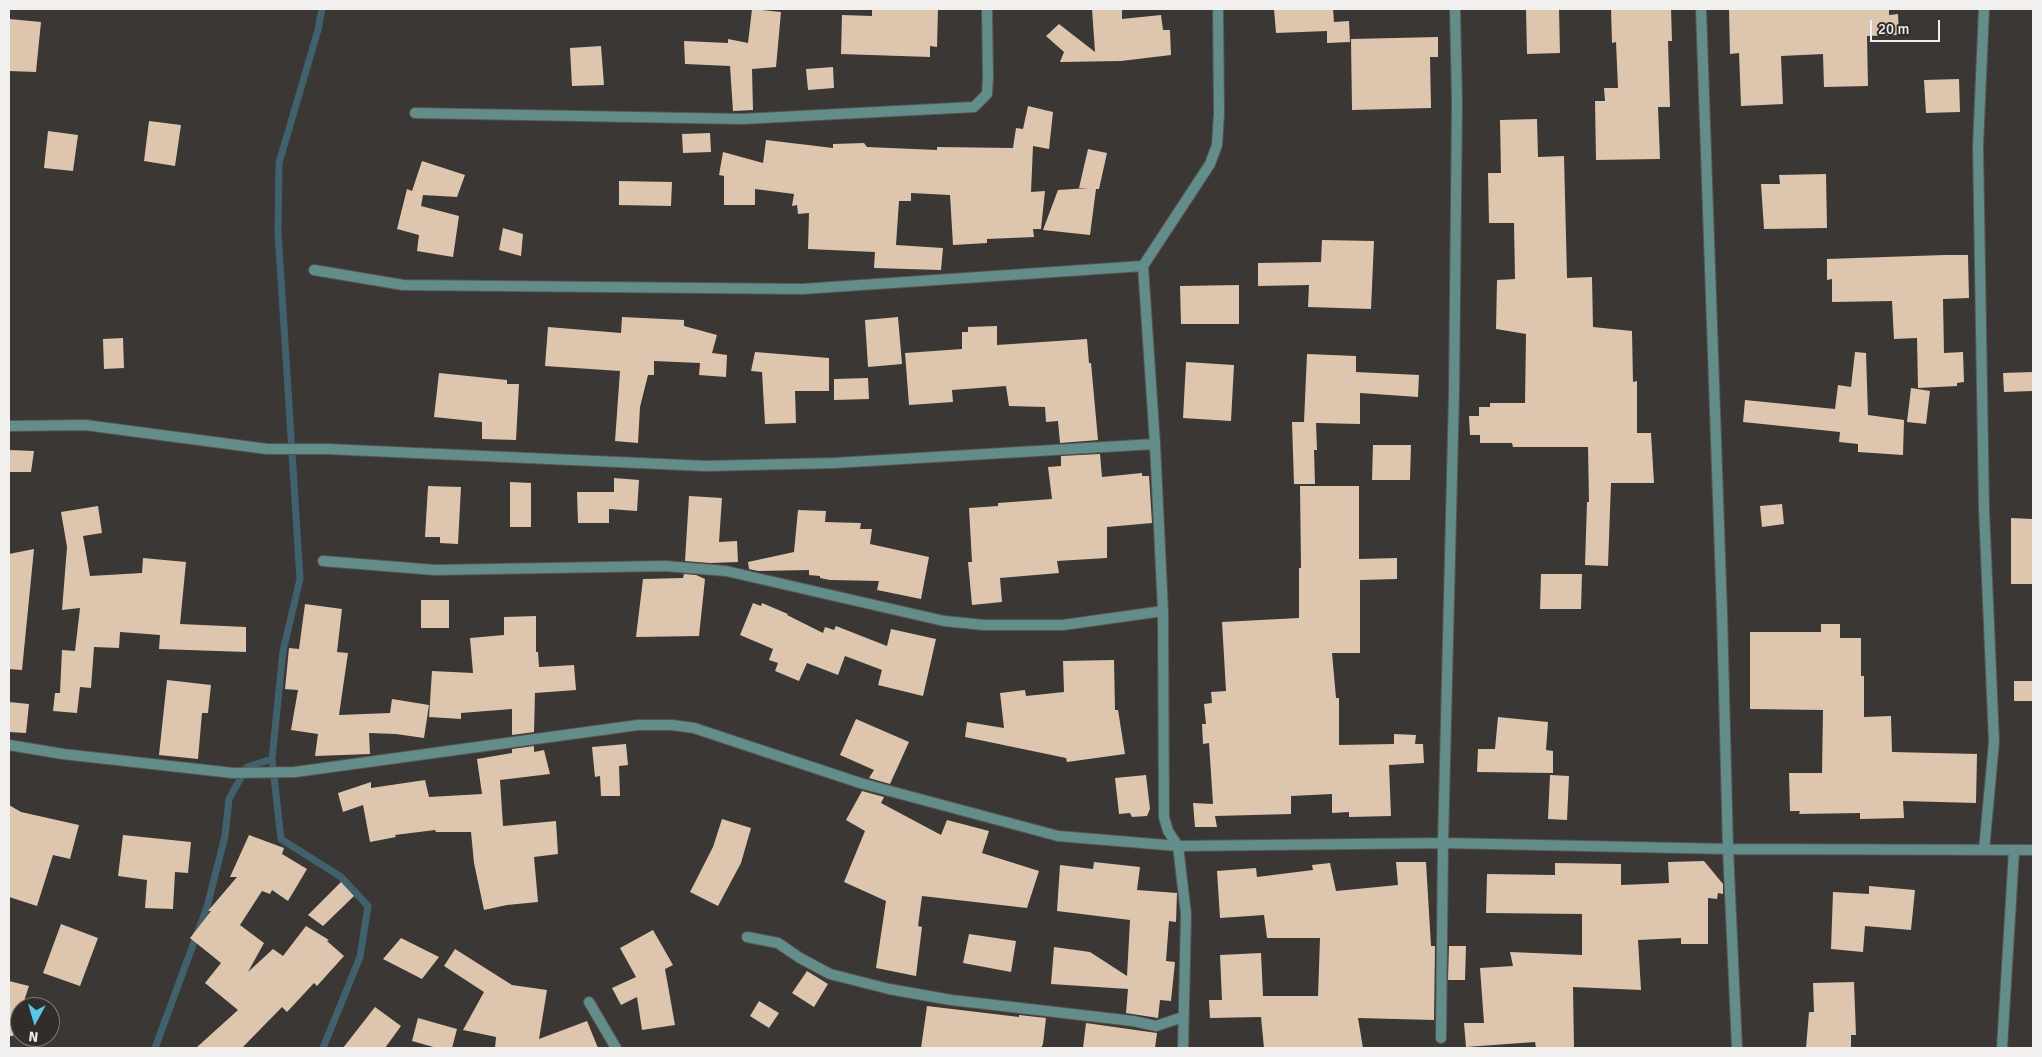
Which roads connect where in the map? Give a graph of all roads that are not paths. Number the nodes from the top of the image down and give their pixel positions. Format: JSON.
{"nodes":[{"id":1,"x":987,"y":9,"type":"edge"},
{"id":2,"x":1218,"y":9,"type":"edge"},
{"id":3,"x":1454,"y":9,"type":"edge"},
{"id":4,"x":1701,"y":9,"type":"edge"},
{"id":5,"x":1984,"y":9,"type":"edge"},
{"id":6,"x":415,"y":113,"type":"dead end"},
{"id":7,"x":1143,"y":266,"type":"junction"},
{"id":8,"x":314,"y":270,"type":"dead end"},
{"id":9,"x":9,"y":426,"type":"edge"},
{"id":10,"x":1155,"y":444,"type":"junction"},
{"id":11,"x":323,"y":561,"type":"dead end"},
{"id":12,"x":1163,"y":611,"type":"junction"},
{"id":13,"x":9,"y":745,"type":"edge"},
{"id":14,"x":1443,"y":843,"type":"junction"},
{"id":15,"x":1178,"y":846,"type":"junction"},
{"id":16,"x":1728,"y":849,"type":"junction"},
{"id":17,"x":1984,"y":850,"type":"junction"},
{"id":18,"x":2033,"y":850,"type":"edge"},
{"id":19,"x":2014,"y":851,"type":"junction"},
{"id":20,"x":748,"y":937,"type":"dead end"},
{"id":21,"x":589,"y":1002,"type":"dead end"},
{"id":22,"x":1183,"y":1017,"type":"junction"},
{"id":23,"x":1441,"y":1038,"type":"dead end"},
{"id":24,"x":616,"y":1048,"type":"edge"},
{"id":25,"x":1183,"y":1048,"type":"edge"},
{"id":26,"x":1737,"y":1048,"type":"edge"},
{"id":27,"x":2002,"y":1048,"type":"edge"}],
"edges":[{"from":1,"to":6,"type":"street"},
{"from":2,"to":7,"type":"street"},
{"from":3,"to":14,"type":"street"},
{"from":4,"to":16,"type":"street"},
{"from":5,"to":17,"type":"street"},
{"from":7,"to":8,"type":"street"},
{"from":7,"to":10,"type":"street"},
{"from":9,"to":10,"type":"street"},
{"from":10,"to":12,"type":"street"},
{"from":11,"to":12,"type":"street"},
{"from":12,"to":15,"type":"street"},
{"from":13,"to":15,"type":"street"},
{"from":14,"to":15,"type":"street"},
{"from":14,"to":16,"type":"street"},
{"from":14,"to":23,"type":"street"},
{"from":15,"to":22,"type":"street"},
{"from":16,"to":17,"type":"street"},
{"from":16,"to":26,"type":"street"},
{"from":17,"to":19,"type":"street"},
{"from":18,"to":19,"type":"street"},
{"from":19,"to":27,"type":"street"},
{"from":20,"to":22,"type":"street"},
{"from":21,"to":24,"type":"street"},
{"from":22,"to":25,"type":"street"}]}
